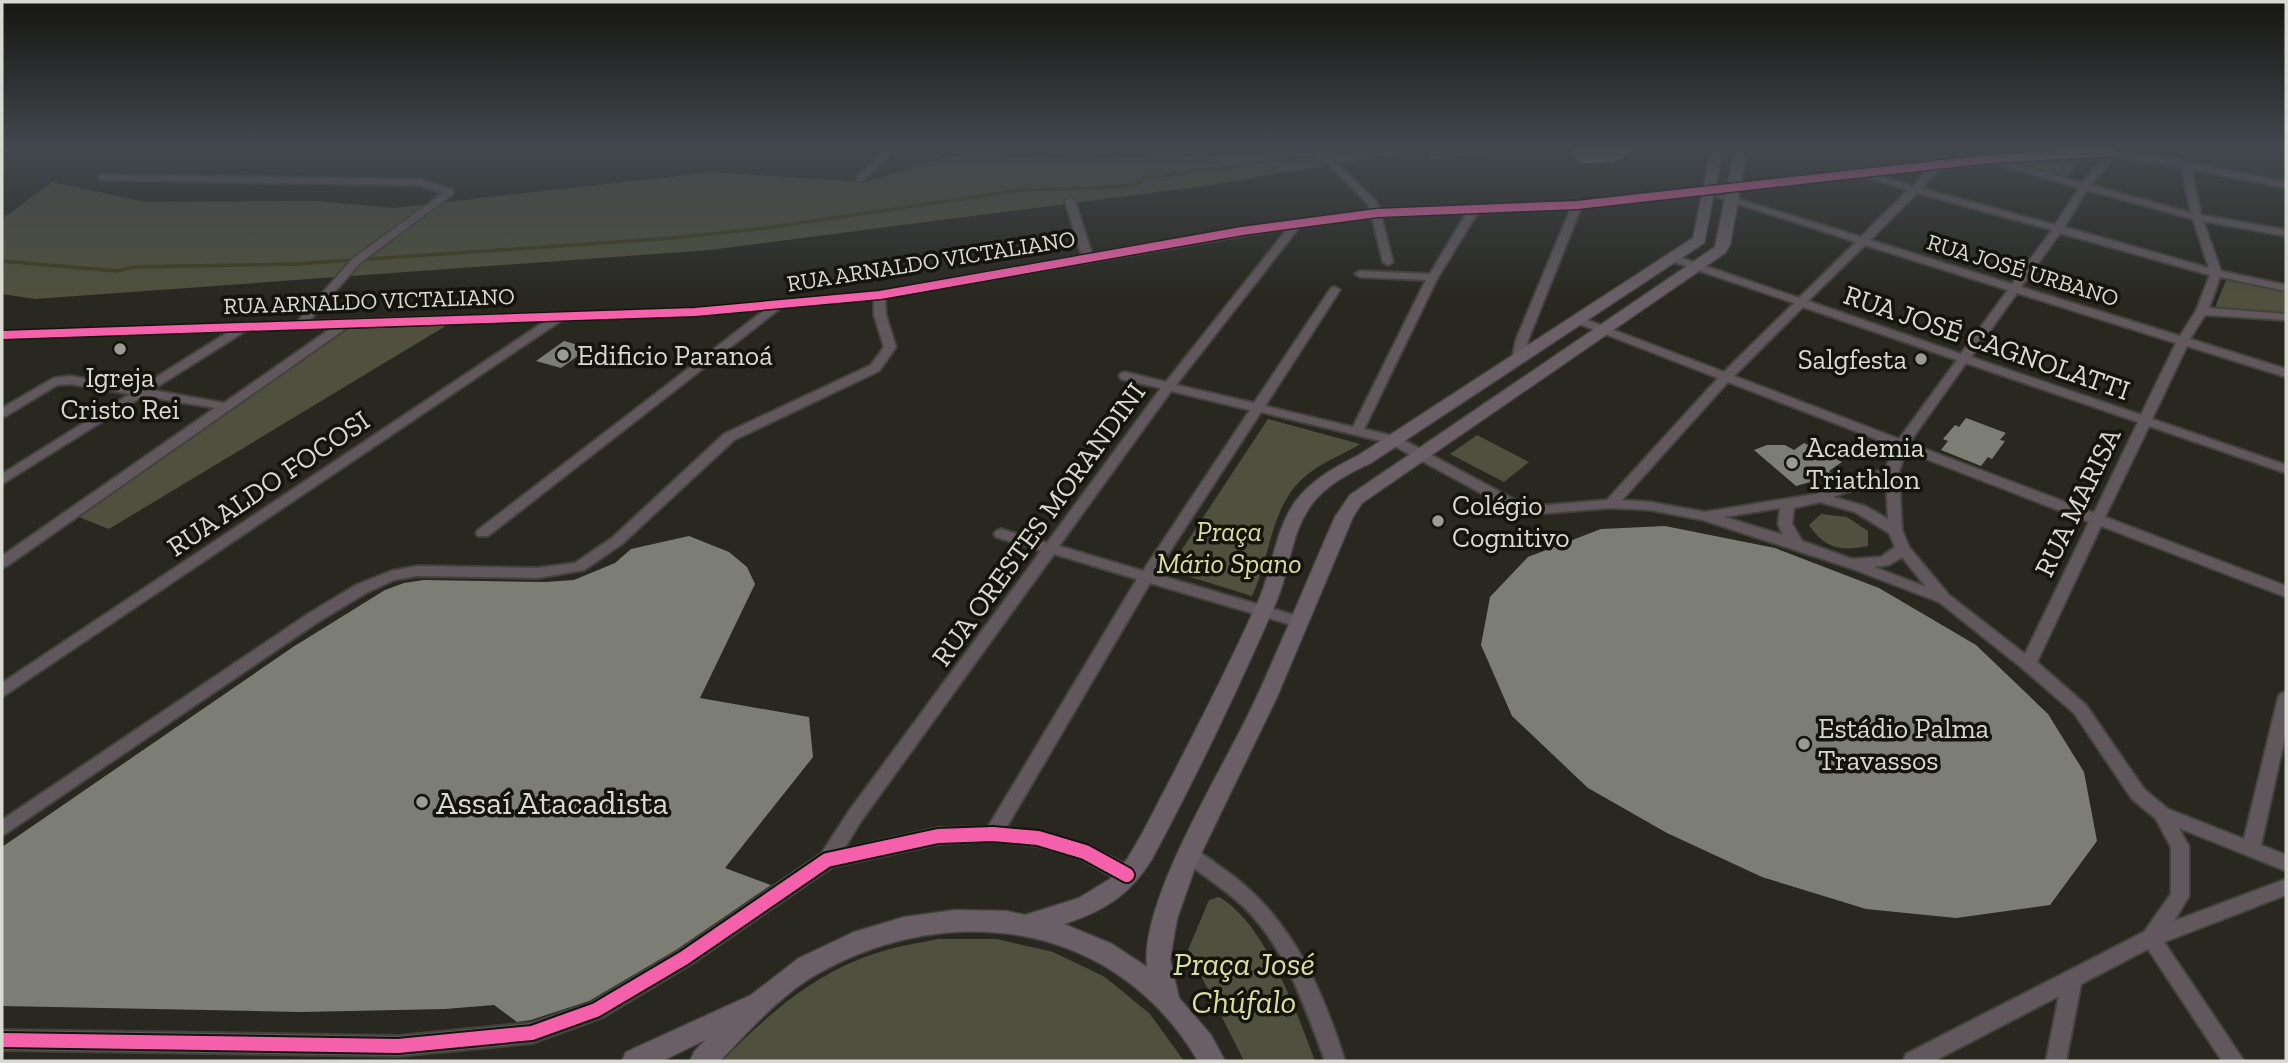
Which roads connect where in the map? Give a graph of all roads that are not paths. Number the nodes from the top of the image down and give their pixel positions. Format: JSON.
{"nodes":[{"id":1,"x":441,"y":199,"type":"edge"},
{"id":2,"x":1368,"y":199,"type":"edge"},
{"id":3,"x":1633,"y":199,"type":"edge"},
{"id":4,"x":1706,"y":199,"type":"edge"},
{"id":5,"x":1734,"y":199,"type":"edge"},
{"id":6,"x":1745,"y":199,"type":"edge"},
{"id":7,"x":1904,"y":199,"type":"edge"},
{"id":8,"x":1950,"y":199,"type":"edge"},
{"id":9,"x":2076,"y":199,"type":"edge"},
{"id":10,"x":2125,"y":199,"type":"edge"},
{"id":11,"x":2193,"y":199,"type":"edge"},
{"id":12,"x":1070,"y":201,"type":"dead end"},
{"id":13,"x":1577,"y":205,"type":"junction"},
{"id":14,"x":1475,"y":208,"type":"junction"},
{"id":15,"x":1377,"y":213,"type":"junction"},
{"id":16,"x":2197,"y":217,"type":"junction"},
{"id":17,"x":1297,"y":223,"type":"junction"},
{"id":18,"x":2057,"y":230,"type":"junction"},
{"id":19,"x":2286,"y":233,"type":"edge"},
{"id":20,"x":1862,"y":242,"type":"junction"},
{"id":21,"x":1672,"y":258,"type":"junction"},
{"id":22,"x":1088,"y":259,"type":"junction"},
{"id":23,"x":1388,"y":262,"type":"dead end"},
{"id":24,"x":1695,"y":267,"type":"junction"},
{"id":25,"x":2216,"y":273,"type":"junction"},
{"id":26,"x":1360,"y":274,"type":"dead end"},
{"id":27,"x":1433,"y":277,"type":"junction"},
{"id":28,"x":2286,"y":288,"type":"edge"},
{"id":29,"x":1335,"y":290,"type":"dead end"},
{"id":30,"x":2012,"y":290,"type":"junction"},
{"id":31,"x":880,"y":295,"type":"junction"},
{"id":32,"x":1802,"y":304,"type":"junction"},
{"id":33,"x":778,"y":306,"type":"junction"},
{"id":34,"x":2202,"y":311,"type":"junction"},
{"id":35,"x":562,"y":315,"type":"junction"},
{"id":36,"x":2286,"y":317,"type":"edge"},
{"id":37,"x":1578,"y":320,"type":"junction"},
{"id":38,"x":346,"y":323,"type":"junction"},
{"id":39,"x":300,"y":324,"type":"junction"},
{"id":40,"x":246,"y":327,"type":"junction"},
{"id":41,"x":1601,"y":329,"type":"junction"},
{"id":42,"x":2,"y":335,"type":"edge"},
{"id":43,"x":2183,"y":341,"type":"junction"},
{"id":44,"x":1518,"y":360,"type":"junction"},
{"id":45,"x":1961,"y":360,"type":"junction"},
{"id":46,"x":2286,"y":373,"type":"edge"},
{"id":47,"x":1125,"y":376,"type":"dead end"},
{"id":48,"x":1727,"y":376,"type":"junction"},
{"id":49,"x":1168,"y":387,"type":"junction"},
{"id":50,"x":140,"y":392,"type":"junction"},
{"id":51,"x":223,"y":406,"type":"junction"},
{"id":52,"x":1260,"y":408,"type":"junction"},
{"id":53,"x":2,"y":413,"type":"edge"},
{"id":54,"x":2145,"y":422,"type":"junction"},
{"id":55,"x":1357,"y":431,"type":"junction"},
{"id":56,"x":1393,"y":440,"type":"junction"},
{"id":57,"x":1901,"y":445,"type":"junction"},
{"id":58,"x":1418,"y":454,"type":"junction"},
{"id":59,"x":2286,"y":469,"type":"edge"},
{"id":60,"x":1892,"y":471,"type":"junction"},
{"id":61,"x":2,"y":480,"type":"edge"},
{"id":62,"x":1820,"y":498,"type":"junction"},
{"id":63,"x":1791,"y":502,"type":"junction"},
{"id":64,"x":1611,"y":505,"type":"junction"},
{"id":65,"x":1704,"y":516,"type":"junction"},
{"id":66,"x":2098,"y":518,"type":"junction"},
{"id":67,"x":1895,"y":530,"type":"junction"},
{"id":68,"x":483,"y":533,"type":"dead end"},
{"id":69,"x":1001,"y":534,"type":"dead end"},
{"id":70,"x":1797,"y":544,"type":"junction"},
{"id":71,"x":1051,"y":547,"type":"junction"},
{"id":72,"x":1903,"y":549,"type":"junction"},
{"id":73,"x":2,"y":563,"type":"edge"},
{"id":74,"x":1851,"y":564,"type":"junction"},
{"id":75,"x":1146,"y":577,"type":"junction"},
{"id":76,"x":2286,"y":592,"type":"edge"},
{"id":77,"x":1944,"y":599,"type":"junction"},
{"id":78,"x":1262,"y":613,"type":"junction"},
{"id":79,"x":1299,"y":622,"type":"junction"},
{"id":80,"x":2028,"y":664,"type":"junction"},
{"id":81,"x":2,"y":691,"type":"edge"},
{"id":82,"x":2286,"y":698,"type":"edge"},
{"id":83,"x":2162,"y":814,"type":"junction"},
{"id":84,"x":2,"y":829,"type":"edge"},
{"id":85,"x":993,"y":834,"type":"junction"},
{"id":86,"x":2251,"y":848,"type":"junction"},
{"id":87,"x":1190,"y":856,"type":"junction"},
{"id":88,"x":827,"y":860,"type":"junction"},
{"id":89,"x":2286,"y":863,"type":"edge"},
{"id":90,"x":1127,"y":875,"type":"junction"},
{"id":91,"x":2286,"y":887,"type":"edge"},
{"id":92,"x":1030,"y":924,"type":"junction"},
{"id":93,"x":2151,"y":938,"type":"junction"},
{"id":94,"x":2073,"y":977,"type":"junction"},
{"id":95,"x":1167,"y":998,"type":"junction"},
{"id":96,"x":758,"y":1001,"type":"junction"},
{"id":97,"x":2,"y":1040,"type":"edge"},
{"id":98,"x":635,"y":1061,"type":"edge"},
{"id":99,"x":703,"y":1061,"type":"edge"},
{"id":100,"x":1212,"y":1061,"type":"edge"},
{"id":101,"x":1335,"y":1061,"type":"edge"},
{"id":102,"x":1913,"y":1061,"type":"edge"},
{"id":103,"x":2056,"y":1061,"type":"edge"},
{"id":104,"x":2234,"y":1061,"type":"edge"}],
"edges":[{"from":1,"to":39,"type":"street"},
{"from":2,"to":15,"type":"street"},
{"from":3,"to":13,"type":"street","name":"RUA ARNALDO VICTALIANO"},
{"from":4,"to":21,"type":"main road"},
{"from":5,"to":24,"type":"main road"},
{"from":6,"to":20,"type":"street","name":"RUA JOSÉ URBANO"},
{"from":7,"to":20,"type":"street"},
{"from":8,"to":18,"type":"street"},
{"from":9,"to":18,"type":"street"},
{"from":10,"to":16,"type":"street"},
{"from":11,"to":16,"type":"street"},
{"from":12,"to":22,"type":"street"},
{"from":13,"to":14,"type":"street","name":"RUA ARNALDO VICTALIANO"},
{"from":13,"to":44,"type":"street"},
{"from":14,"to":15,"type":"street","name":"RUA ARNALDO VICTALIANO"},
{"from":14,"to":27,"type":"street"},
{"from":15,"to":17,"type":"street","name":"RUA ARNALDO VICTALIANO"},
{"from":15,"to":23,"type":"street"},
{"from":16,"to":19,"type":"street"},
{"from":16,"to":25,"type":"street"},
{"from":17,"to":22,"type":"street","name":"RUA ARNALDO VICTALIANO"},
{"from":17,"to":49,"type":"street","name":"RUA ORESTES MORANDINI"},
{"from":18,"to":25,"type":"street"},
{"from":18,"to":30,"type":"street"},
{"from":20,"to":30,"type":"street","name":"RUA JOSÉ URBANO"},
{"from":20,"to":32,"type":"street"},
{"from":21,"to":24,"type":"street","name":"RUA JOSÉ CAGNOLATTI"},
{"from":21,"to":37,"type":"main road"},
{"from":22,"to":31,"type":"street","name":"RUA ARNALDO VICTALIANO"},
{"from":24,"to":32,"type":"street","name":"RUA JOSÉ CAGNOLATTI"},
{"from":24,"to":41,"type":"main road"},
{"from":25,"to":28,"type":"street"},
{"from":25,"to":34,"type":"street","name":"RUA MARISA"},
{"from":26,"to":27,"type":"street"},
{"from":27,"to":55,"type":"street"},
{"from":29,"to":52,"type":"street"},
{"from":30,"to":43,"type":"street","name":"RUA JOSÉ URBANO"},
{"from":30,"to":45,"type":"street"},
{"from":31,"to":33,"type":"street","name":"RUA ARNALDO VICTALIANO"},
{"from":31,"to":84,"type":"street"},
{"from":32,"to":45,"type":"street","name":"RUA JOSÉ CAGNOLATTI"},
{"from":32,"to":48,"type":"street"},
{"from":33,"to":35,"type":"street","name":"RUA ARNALDO VICTALIANO"},
{"from":33,"to":68,"type":"street"},
{"from":34,"to":36,"type":"street"},
{"from":34,"to":43,"type":"street","name":"RUA MARISA"},
{"from":35,"to":38,"type":"street","name":"RUA ARNALDO VICTALIANO"},
{"from":35,"to":81,"type":"street","name":"RUA ALDO FOCOSI"},
{"from":37,"to":41,"type":"street"},
{"from":37,"to":44,"type":"main road"},
{"from":38,"to":39,"type":"street","name":"RUA ARNALDO VICTALIANO"},
{"from":38,"to":51,"type":"street"},
{"from":39,"to":40,"type":"street","name":"RUA ARNALDO VICTALIANO"},
{"from":40,"to":42,"type":"street","name":"RUA ARNALDO VICTALIANO"},
{"from":40,"to":50,"type":"street"},
{"from":41,"to":48,"type":"street"},
{"from":41,"to":58,"type":"main road"},
{"from":43,"to":46,"type":"street","name":"RUA JOSÉ URBANO"},
{"from":43,"to":54,"type":"street","name":"RUA MARISA"},
{"from":44,"to":56,"type":"main road"},
{"from":45,"to":54,"type":"street","name":"RUA JOSÉ CAGNOLATTI"},
{"from":45,"to":57,"type":"street"},
{"from":47,"to":49,"type":"street"},
{"from":48,"to":57,"type":"street"},
{"from":48,"to":64,"type":"street"},
{"from":49,"to":52,"type":"street"},
{"from":49,"to":71,"type":"street","name":"RUA ORESTES MORANDINI"},
{"from":50,"to":51,"type":"street"},
{"from":50,"to":53,"type":"street"},
{"from":50,"to":61,"type":"street"},
{"from":51,"to":73,"type":"street"},
{"from":52,"to":55,"type":"street"},
{"from":52,"to":75,"type":"street"},
{"from":54,"to":59,"type":"street","name":"RUA JOSÉ CAGNOLATTI"},
{"from":54,"to":66,"type":"street","name":"RUA MARISA"},
{"from":55,"to":56,"type":"street"},
{"from":56,"to":58,"type":"street"},
{"from":56,"to":78,"type":"main road"},
{"from":57,"to":60,"type":"street"},
{"from":57,"to":66,"type":"street"},
{"from":58,"to":64,"type":"street"},
{"from":58,"to":79,"type":"main road"},
{"from":60,"to":62,"type":"street"},
{"from":60,"to":67,"type":"street"},
{"from":62,"to":63,"type":"street"},
{"from":62,"to":67,"type":"street"},
{"from":63,"to":65,"type":"street"},
{"from":63,"to":70,"type":"street"},
{"from":64,"to":65,"type":"street"},
{"from":65,"to":70,"type":"street"},
{"from":66,"to":76,"type":"street"},
{"from":66,"to":80,"type":"street","name":"RUA MARISA"},
{"from":67,"to":72,"type":"street"},
{"from":69,"to":71,"type":"street"},
{"from":70,"to":74,"type":"street"},
{"from":71,"to":75,"type":"street"},
{"from":71,"to":88,"type":"street","name":"RUA ORESTES MORANDINI"},
{"from":72,"to":74,"type":"street"},
{"from":72,"to":77,"type":"street"},
{"from":74,"to":77,"type":"street"},
{"from":75,"to":78,"type":"street"},
{"from":75,"to":85,"type":"street"},
{"from":77,"to":80,"type":"street"},
{"from":78,"to":79,"type":"street"},
{"from":78,"to":90,"type":"main road"},
{"from":79,"to":87,"type":"main road"},
{"from":80,"to":83,"type":"street"},
{"from":82,"to":86,"type":"street"},
{"from":83,"to":86,"type":"street"},
{"from":83,"to":93,"type":"street"},
{"from":85,"to":88,"type":"street"},
{"from":85,"to":90,"type":"street"},
{"from":86,"to":89,"type":"street"},
{"from":87,"to":95,"type":"main road"},
{"from":87,"to":101,"type":"street"},
{"from":88,"to":97,"type":"street"},
{"from":90,"to":92,"type":"main road"},
{"from":91,"to":93,"type":"street"},
{"from":92,"to":95,"type":"main road"},
{"from":92,"to":96,"type":"main road"},
{"from":93,"to":94,"type":"street"},
{"from":93,"to":104,"type":"street"},
{"from":94,"to":102,"type":"street"},
{"from":94,"to":103,"type":"street"},
{"from":95,"to":100,"type":"main road"},
{"from":96,"to":98,"type":"main road"},
{"from":96,"to":99,"type":"main road"}]}
